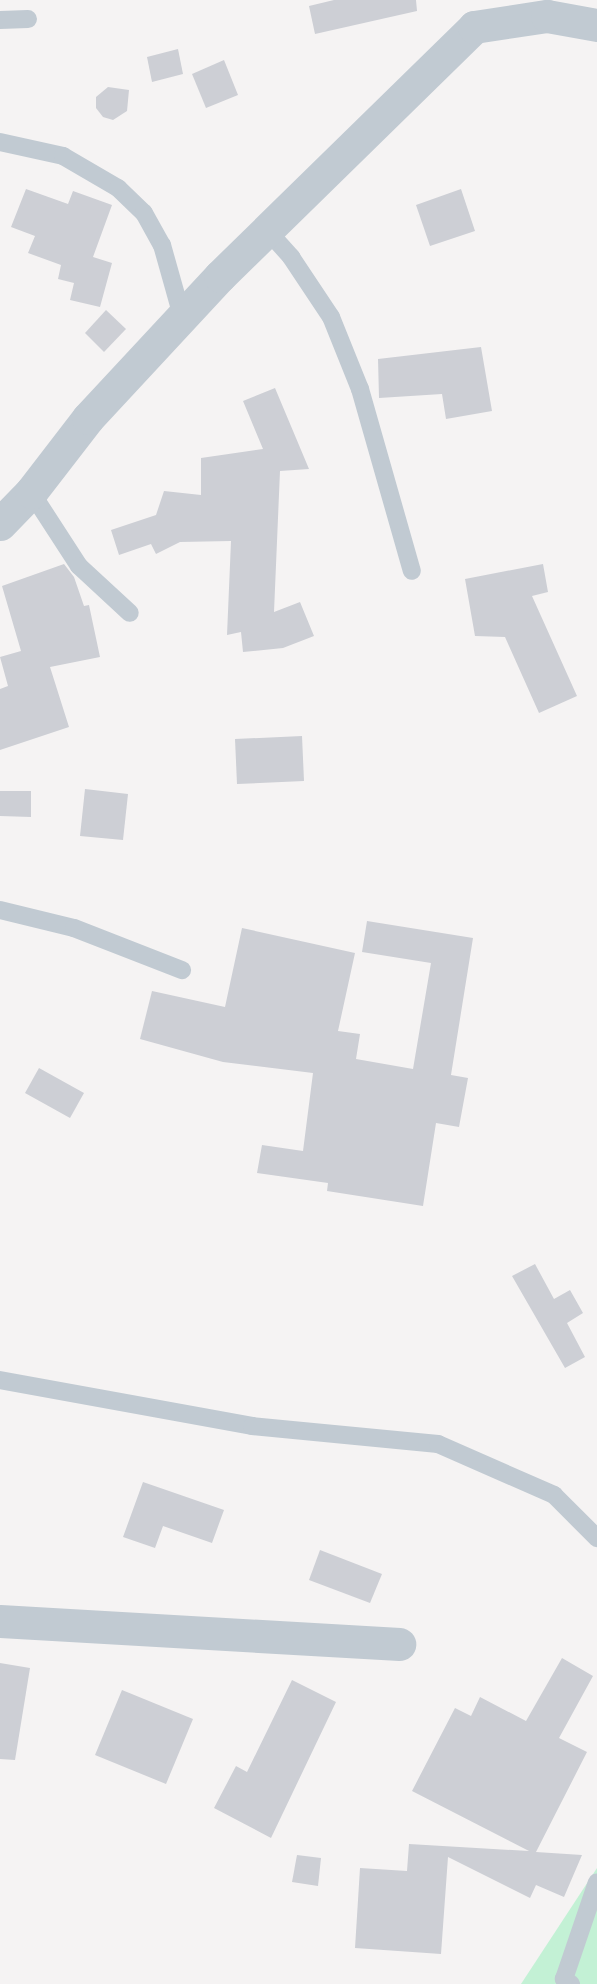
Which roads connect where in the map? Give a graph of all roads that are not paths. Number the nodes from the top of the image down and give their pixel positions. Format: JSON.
{"nodes":[{"id":1,"x":474,"y":13,"type":"edge"},
{"id":2,"x":28,"y":19,"type":"dead end"},
{"id":3,"x":0,"y":20,"type":"edge"},
{"id":4,"x":597,"y":25,"type":"edge"},
{"id":5,"x":0,"y":142,"type":"edge"},
{"id":6,"x":266,"y":229,"type":"junction"},
{"id":7,"x":182,"y":316,"type":"junction"},
{"id":8,"x":31,"y":492,"type":"junction"},
{"id":9,"x":0,"y":524,"type":"edge"},
{"id":10,"x":412,"y":571,"type":"dead end"},
{"id":11,"x":130,"y":613,"type":"dead end"},
{"id":12,"x":0,"y":909,"type":"edge"},
{"id":13,"x":182,"y":970,"type":"dead end"},
{"id":14,"x":0,"y":1380,"type":"edge"},
{"id":15,"x":597,"y":1538,"type":"edge"},
{"id":16,"x":0,"y":1622,"type":"edge"},
{"id":17,"x":399,"y":1644,"type":"dead end"},
{"id":18,"x":597,"y":1882,"type":"edge"},
{"id":19,"x":571,"y":1984,"type":"edge"}],
"edges":[{"from":1,"to":4,"type":"street"},
{"from":1,"to":6,"type":"street"},
{"from":2,"to":3,"type":"lane"},
{"from":5,"to":7,"type":"lane"},
{"from":6,"to":7,"type":"street"},
{"from":6,"to":10,"type":"lane"},
{"from":7,"to":8,"type":"street"},
{"from":8,"to":9,"type":"street"},
{"from":8,"to":11,"type":"lane"},
{"from":12,"to":13,"type":"lane"},
{"from":14,"to":15,"type":"lane"},
{"from":16,"to":17,"type":"street"},
{"from":18,"to":19,"type":"lane"}]}
